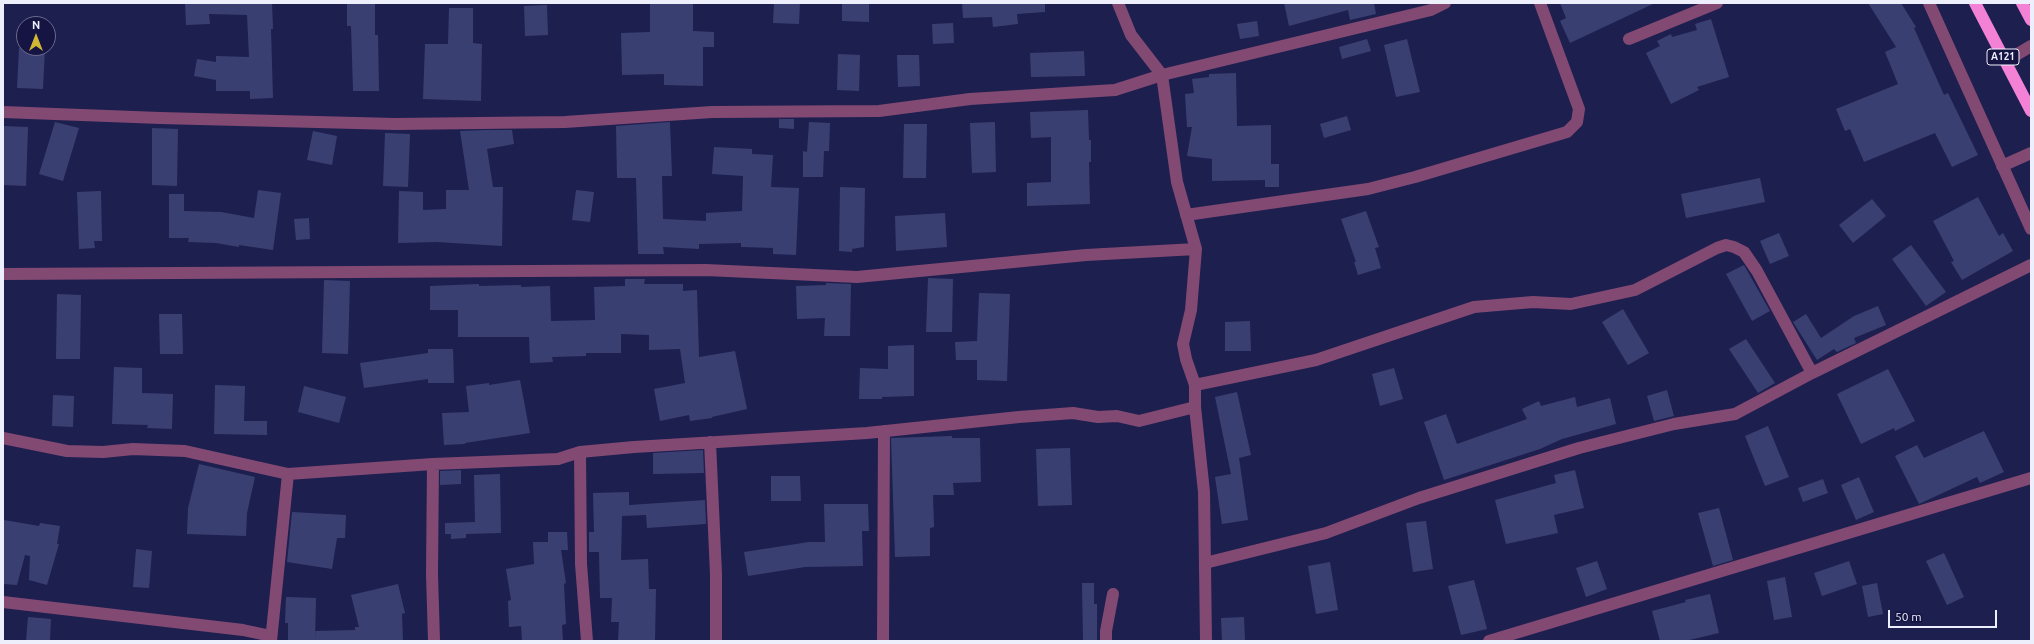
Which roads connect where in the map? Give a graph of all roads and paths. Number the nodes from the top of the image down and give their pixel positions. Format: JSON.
{"nodes":[{"id":1,"x":1118,"y":3,"type":"edge"},
{"id":2,"x":1445,"y":3,"type":"edge"},
{"id":3,"x":1540,"y":3,"type":"edge"},
{"id":4,"x":1717,"y":3,"type":"edge"},
{"id":5,"x":1928,"y":3,"type":"edge"},
{"id":6,"x":1975,"y":3,"type":"edge"},
{"id":7,"x":2022,"y":3,"type":"edge"},
{"id":8,"x":2031,"y":20,"type":"edge"},
{"id":9,"x":1629,"y":39,"type":"dead end"},
{"id":10,"x":2031,"y":46,"type":"edge"},
{"id":11,"x":2006,"y":61,"type":"junction"},
{"id":12,"x":1162,"y":75,"type":"junction"},
{"id":13,"x":2031,"y":111,"type":"edge"},
{"id":14,"x":3,"y":112,"type":"edge"},
{"id":15,"x":2031,"y":153,"type":"edge"},
{"id":16,"x":2002,"y":166,"type":"junction"},
{"id":17,"x":1186,"y":215,"type":"junction"},
{"id":18,"x":2031,"y":229,"type":"edge"},
{"id":19,"x":1196,"y":249,"type":"junction"},
{"id":20,"x":2031,"y":265,"type":"edge"},
{"id":21,"x":3,"y":274,"type":"edge"},
{"id":22,"x":1812,"y":374,"type":"junction"},
{"id":23,"x":1195,"y":384,"type":"junction"},
{"id":24,"x":1195,"y":407,"type":"junction"},
{"id":25,"x":884,"y":431,"type":"junction"},
{"id":26,"x":3,"y":438,"type":"edge"},
{"id":27,"x":710,"y":442,"type":"junction"},
{"id":28,"x":580,"y":452,"type":"junction"},
{"id":29,"x":433,"y":464,"type":"junction"},
{"id":30,"x":288,"y":474,"type":"junction"},
{"id":31,"x":2031,"y":478,"type":"edge"},
{"id":32,"x":1205,"y":563,"type":"junction"},
{"id":33,"x":1113,"y":594,"type":"dead end"},
{"id":34,"x":3,"y":602,"type":"edge"},
{"id":35,"x":271,"y":638,"type":"edge"},
{"id":36,"x":434,"y":641,"type":"edge"},
{"id":37,"x":587,"y":641,"type":"edge"},
{"id":38,"x":716,"y":641,"type":"edge"},
{"id":39,"x":883,"y":641,"type":"edge"},
{"id":40,"x":1106,"y":641,"type":"edge"},
{"id":41,"x":1206,"y":641,"type":"edge"},
{"id":42,"x":1488,"y":641,"type":"edge"}],
"edges":[{"from":1,"to":12,"type":"street"},
{"from":2,"to":12,"type":"street"},
{"from":3,"to":17,"type":"street"},
{"from":4,"to":9,"type":"street"},
{"from":5,"to":16,"type":"street"},
{"from":6,"to":11,"type":"highway","number":"A121"},
{"from":7,"to":8,"type":"highway"},
{"from":10,"to":11,"type":"street"},
{"from":11,"to":13,"type":"highway","number":"A121"},
{"from":12,"to":14,"type":"street"},
{"from":12,"to":17,"type":"street"},
{"from":15,"to":16,"type":"street"},
{"from":16,"to":18,"type":"street"},
{"from":17,"to":19,"type":"street"},
{"from":19,"to":21,"type":"street"},
{"from":19,"to":23,"type":"street"},
{"from":20,"to":22,"type":"street"},
{"from":22,"to":23,"type":"street"},
{"from":22,"to":32,"type":"street"},
{"from":23,"to":24,"type":"street"},
{"from":24,"to":25,"type":"street"},
{"from":24,"to":32,"type":"street"},
{"from":25,"to":27,"type":"street"},
{"from":25,"to":39,"type":"street"},
{"from":26,"to":30,"type":"street"},
{"from":27,"to":28,"type":"street"},
{"from":27,"to":38,"type":"street"},
{"from":28,"to":29,"type":"street"},
{"from":28,"to":37,"type":"street"},
{"from":29,"to":30,"type":"street"},
{"from":29,"to":36,"type":"street"},
{"from":30,"to":35,"type":"street"},
{"from":31,"to":42,"type":"street"},
{"from":32,"to":41,"type":"street"},
{"from":33,"to":40,"type":"street"},
{"from":34,"to":35,"type":"street"}]}
